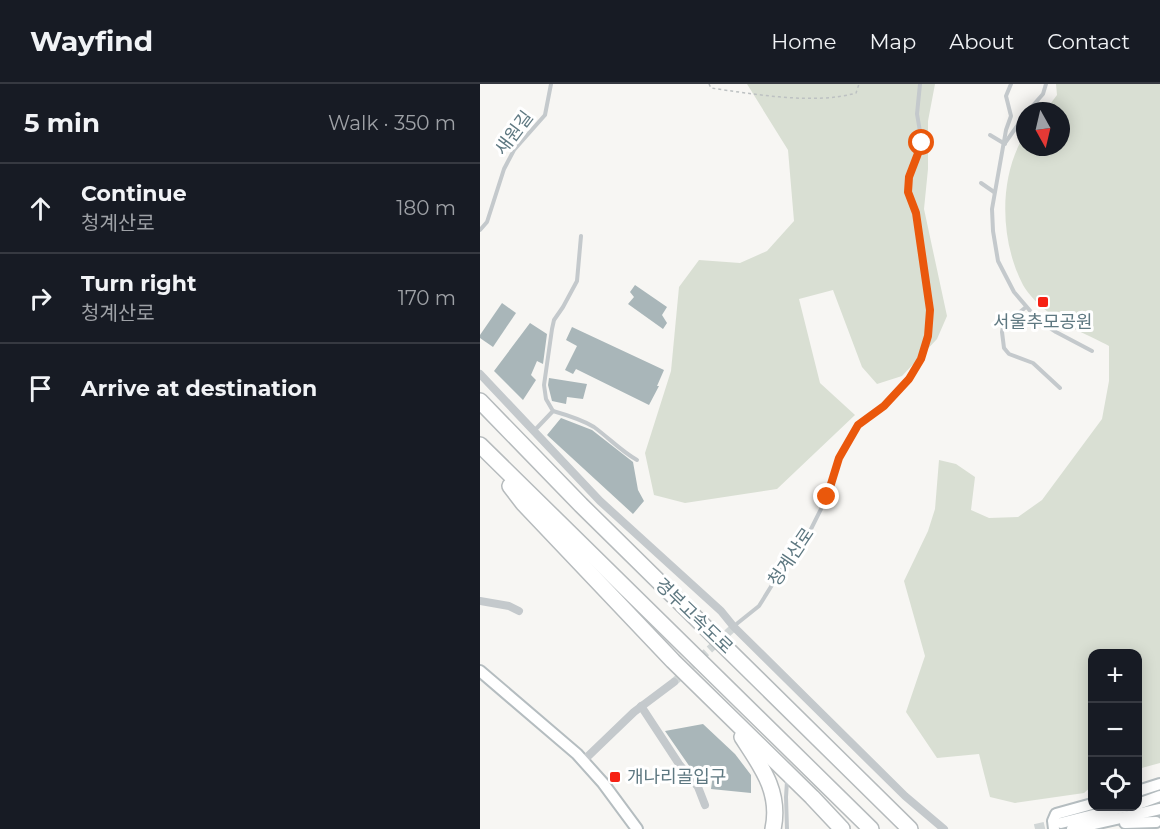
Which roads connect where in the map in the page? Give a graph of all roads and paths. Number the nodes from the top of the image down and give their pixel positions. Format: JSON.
{"nodes":[{"id":1,"x":551,"y":84,"type":"edge"},
{"id":2,"x":709,"y":84,"type":"edge"},
{"id":3,"x":859,"y":84,"type":"edge"},
{"id":4,"x":920,"y":84,"type":"edge"},
{"id":5,"x":1011,"y":84,"type":"edge"},
{"id":6,"x":1046,"y":84,"type":"edge"},
{"id":7,"x":1036,"y":102,"type":"edge"},
{"id":8,"x":1016,"y":128,"type":"edge"},
{"id":9,"x":990,"y":135,"type":"dead end"},
{"id":10,"x":1005,"y":144,"type":"junction"},
{"id":11,"x":981,"y":183,"type":"dead end"},
{"id":12,"x":994,"y":192,"type":"junction"},
{"id":13,"x":480,"y":230,"type":"edge"},
{"id":14,"x":581,"y":236,"type":"dead end"},
{"id":15,"x":1026,"y":308,"type":"junction"},
{"id":16,"x":1092,"y":351,"type":"dead end"},
{"id":17,"x":480,"y":374,"type":"edge"},
{"id":18,"x":1060,"y":388,"type":"dead end"},
{"id":19,"x":480,"y":401,"type":"edge"},
{"id":20,"x":553,"y":411,"type":"junction"},
{"id":21,"x":533,"y":432,"type":"junction"},
{"id":22,"x":480,"y":446,"type":"edge"},
{"id":23,"x":637,"y":460,"type":"dead end"},
{"id":24,"x":480,"y":601,"type":"edge"},
{"id":25,"x":519,"y":611,"type":"dead end"},
{"id":26,"x":734,"y":627,"type":"junction"},
{"id":27,"x":480,"y":671,"type":"edge"},
{"id":28,"x":692,"y":680,"type":"junction"},
{"id":29,"x":674,"y":682,"type":"tunnel mouth"},
{"id":30,"x":641,"y":706,"type":"junction"},
{"id":31,"x":583,"y":761,"type":"junction"},
{"id":32,"x":788,"y":774,"type":"junction"},
{"id":33,"x":1160,"y":784,"type":"edge"},
{"id":34,"x":1142,"y":789,"type":"edge"},
{"id":35,"x":1160,"y":797,"type":"edge"},
{"id":36,"x":1142,"y":802,"type":"edge"},
{"id":37,"x":705,"y":805,"type":"dead end"},
{"id":38,"x":1088,"y":805,"type":"edge"},
{"id":39,"x":1160,"y":809,"type":"edge"},
{"id":40,"x":1114,"y":811,"type":"edge"},
{"id":41,"x":1157,"y":824,"type":"edge"},
{"id":42,"x":1057,"y":826,"type":"edge"},
{"id":43,"x":637,"y":829,"type":"edge"},
{"id":44,"x":773,"y":829,"type":"edge"},
{"id":45,"x":787,"y":829,"type":"edge"},
{"id":46,"x":842,"y":829,"type":"edge"},
{"id":47,"x":871,"y":829,"type":"edge"},
{"id":48,"x":910,"y":829,"type":"edge"},
{"id":49,"x":944,"y":829,"type":"edge"},
{"id":50,"x":1072,"y":829,"type":"edge"},
{"id":51,"x":1079,"y":829,"type":"edge"}],
"edges":[{"from":1,"to":13,"type":"lane","name":"새원길"},
{"from":2,"to":3,"type":"path"},
{"from":4,"to":26,"type":"lane","name":"청계산로"},
{"from":5,"to":10,"type":"lane"},
{"from":6,"to":7,"type":"lane"},
{"from":8,"to":10,"type":"lane"},
{"from":9,"to":10,"type":"lane"},
{"from":10,"to":12,"type":"lane"},
{"from":11,"to":12,"type":"lane"},
{"from":12,"to":15,"type":"lane"},
{"from":14,"to":20,"type":"lane"},
{"from":15,"to":16,"type":"lane"},
{"from":15,"to":18,"type":"lane"},
{"from":17,"to":21,"type":"street"},
{"from":19,"to":48,"type":"highway","name":"경부고속도로"},
{"from":20,"to":21,"type":"lane"},
{"from":20,"to":23,"type":"lane"},
{"from":21,"to":26,"type":"street"},
{"from":22,"to":28,"type":"highway"},
{"from":22,"to":47,"type":"highway","name":"경부고속도로"},
{"from":24,"to":25,"type":"street"},
{"from":26,"to":49,"type":"street"},
{"from":27,"to":31,"type":"main road"},
{"from":28,"to":32,"type":"highway"},
{"from":28,"to":44,"type":"highway"},
{"from":29,"to":30,"type":"street"},
{"from":30,"to":31,"type":"street"},
{"from":30,"to":37,"type":"street"},
{"from":31,"to":43,"type":"main road"},
{"from":32,"to":45,"type":"lane"},
{"from":32,"to":46,"type":"highway"},
{"from":33,"to":34,"type":"main road"},
{"from":35,"to":36,"type":"main road"},
{"from":38,"to":42,"type":"main road"},
{"from":39,"to":50,"type":"main road"},
{"from":40,"to":42,"type":"main road"},
{"from":41,"to":51,"type":"main road"}]}
